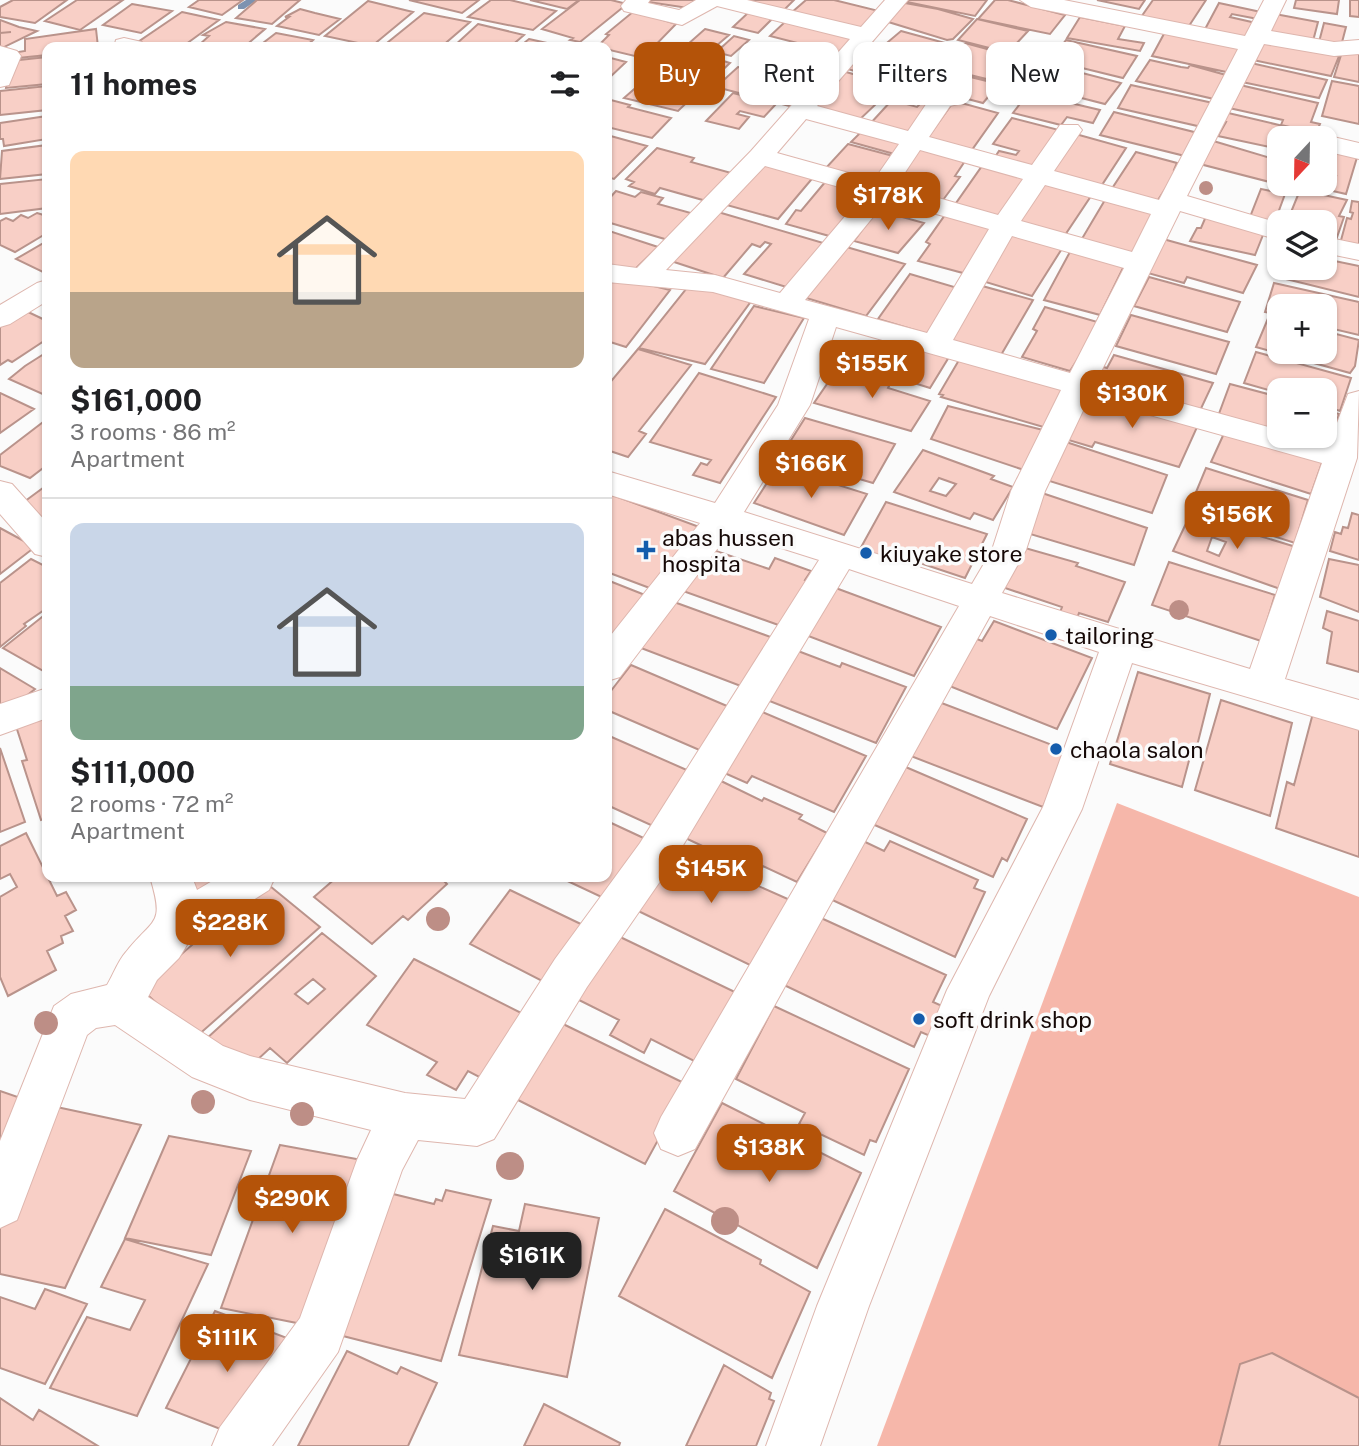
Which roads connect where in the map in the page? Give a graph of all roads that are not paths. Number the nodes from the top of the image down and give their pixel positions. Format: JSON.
{"nodes":[{"id":1,"x":639,"y":0,"type":"edge"},
{"id":2,"x":712,"y":0,"type":"edge"},
{"id":3,"x":719,"y":0,"type":"edge"},
{"id":4,"x":897,"y":0,"type":"edge"},
{"id":5,"x":1031,"y":0,"type":"edge"},
{"id":6,"x":1275,"y":0,"type":"edge"},
{"id":7,"x":864,"y":36,"type":"junction"},
{"id":8,"x":1256,"y":40,"type":"junction"},
{"id":9,"x":1359,"y":47,"type":"edge"},
{"id":10,"x":0,"y":53,"type":"edge"},
{"id":11,"x":0,"y":80,"type":"edge"},
{"id":12,"x":938,"y":105,"type":"edge"},
{"id":13,"x":799,"y":109,"type":"junction"},
{"id":14,"x":1069,"y":130,"type":"dead end"},
{"id":15,"x":915,"y":141,"type":"junction"},
{"id":16,"x":1337,"y":146,"type":"edge"},
{"id":17,"x":1359,"y":151,"type":"edge"},
{"id":18,"x":760,"y":156,"type":"junction"},
{"id":19,"x":1039,"y":176,"type":"junction"},
{"id":20,"x":880,"y":191,"type":"junction"},
{"id":21,"x":1169,"y":205,"type":"junction"},
{"id":22,"x":1004,"y":227,"type":"junction"},
{"id":23,"x":1267,"y":229,"type":"edge"},
{"id":24,"x":1337,"y":248,"type":"edge"},
{"id":25,"x":1359,"y":253,"type":"edge"},
{"id":26,"x":1138,"y":263,"type":"junction"},
{"id":27,"x":612,"y":274,"type":"edge"},
{"id":28,"x":644,"y":277,"type":"junction"},
{"id":29,"x":0,"y":284,"type":"edge"},
{"id":30,"x":42,"y":297,"type":"edge"},
{"id":31,"x":787,"y":303,"type":"junction"},
{"id":32,"x":825,"y":315,"type":"junction"},
{"id":33,"x":0,"y":318,"type":"edge"},
{"id":34,"x":936,"y":343,"type":"junction"},
{"id":35,"x":1079,"y":386,"type":"junction"},
{"id":36,"x":1359,"y":401,"type":"edge"},
{"id":37,"x":1341,"y":458,"type":"junction"},
{"id":38,"x":612,"y":484,"type":"edge"},
{"id":39,"x":0,"y":492,"type":"edge"},
{"id":40,"x":722,"y":519,"type":"junction"},
{"id":41,"x":42,"y":539,"type":"edge"},
{"id":42,"x":841,"y":554,"type":"junction"},
{"id":43,"x":982,"y":599,"type":"junction"},
{"id":44,"x":1120,"y":645,"type":"junction"},
{"id":45,"x":612,"y":661,"type":"edge"},
{"id":46,"x":1263,"y":687,"type":"junction"},
{"id":47,"x":42,"y":705,"type":"edge"},
{"id":48,"x":1359,"y":715,"type":"edge"},
{"id":49,"x":0,"y":720,"type":"edge"},
{"id":50,"x":173,"y":882,"type":"edge"},
{"id":51,"x":246,"y":882,"type":"edge"},
{"id":52,"x":175,"y":927,"type":"junction"},
{"id":53,"x":121,"y":1004,"type":"junction"},
{"id":54,"x":405,"y":1116,"type":"junction"},
{"id":55,"x":678,"y":1133,"type":"dead end"},
{"id":56,"x":0,"y":1203,"type":"edge"},
{"id":57,"x":239,"y":1446,"type":"edge"},
{"id":58,"x":793,"y":1446,"type":"edge"}],
"edges":[{"from":1,"to":2,"type":"street"},
{"from":3,"to":7,"type":"street"},
{"from":4,"to":7,"type":"street"},
{"from":5,"to":8,"type":"street"},
{"from":6,"to":8,"type":"street"},
{"from":7,"to":13,"type":"street"},
{"from":8,"to":9,"type":"street"},
{"from":8,"to":21,"type":"street"},
{"from":10,"to":11,"type":"street"},
{"from":12,"to":15,"type":"street"},
{"from":13,"to":15,"type":"street"},
{"from":13,"to":18,"type":"street"},
{"from":14,"to":19,"type":"street"},
{"from":15,"to":19,"type":"street"},
{"from":15,"to":20,"type":"street"},
{"from":16,"to":17,"type":"street"},
{"from":18,"to":20,"type":"street"},
{"from":18,"to":28,"type":"street"},
{"from":19,"to":21,"type":"street"},
{"from":19,"to":22,"type":"street"},
{"from":20,"to":22,"type":"street"},
{"from":20,"to":31,"type":"street"},
{"from":21,"to":23,"type":"street"},
{"from":21,"to":26,"type":"street"},
{"from":22,"to":26,"type":"street"},
{"from":22,"to":34,"type":"street"},
{"from":24,"to":25,"type":"street"},
{"from":26,"to":35,"type":"street"},
{"from":27,"to":28,"type":"street"},
{"from":28,"to":31,"type":"street"},
{"from":29,"to":30,"type":"street"},
{"from":30,"to":33,"type":"street"},
{"from":31,"to":32,"type":"street"},
{"from":32,"to":34,"type":"street"},
{"from":32,"to":40,"type":"street"},
{"from":34,"to":35,"type":"street"},
{"from":35,"to":37,"type":"street"},
{"from":35,"to":43,"type":"street"},
{"from":36,"to":37,"type":"street"},
{"from":37,"to":46,"type":"street"},
{"from":38,"to":40,"type":"street"},
{"from":39,"to":41,"type":"street"},
{"from":40,"to":42,"type":"street"},
{"from":40,"to":45,"type":"street"},
{"from":42,"to":43,"type":"street"},
{"from":42,"to":54,"type":"street"},
{"from":43,"to":44,"type":"street"},
{"from":43,"to":55,"type":"street"},
{"from":44,"to":46,"type":"street"},
{"from":44,"to":58,"type":"street"},
{"from":46,"to":48,"type":"street"},
{"from":47,"to":49,"type":"street"},
{"from":50,"to":52,"type":"street"},
{"from":51,"to":52,"type":"street"},
{"from":52,"to":53,"type":"street"},
{"from":53,"to":54,"type":"street"},
{"from":53,"to":56,"type":"street"},
{"from":54,"to":57,"type":"street"}]}
